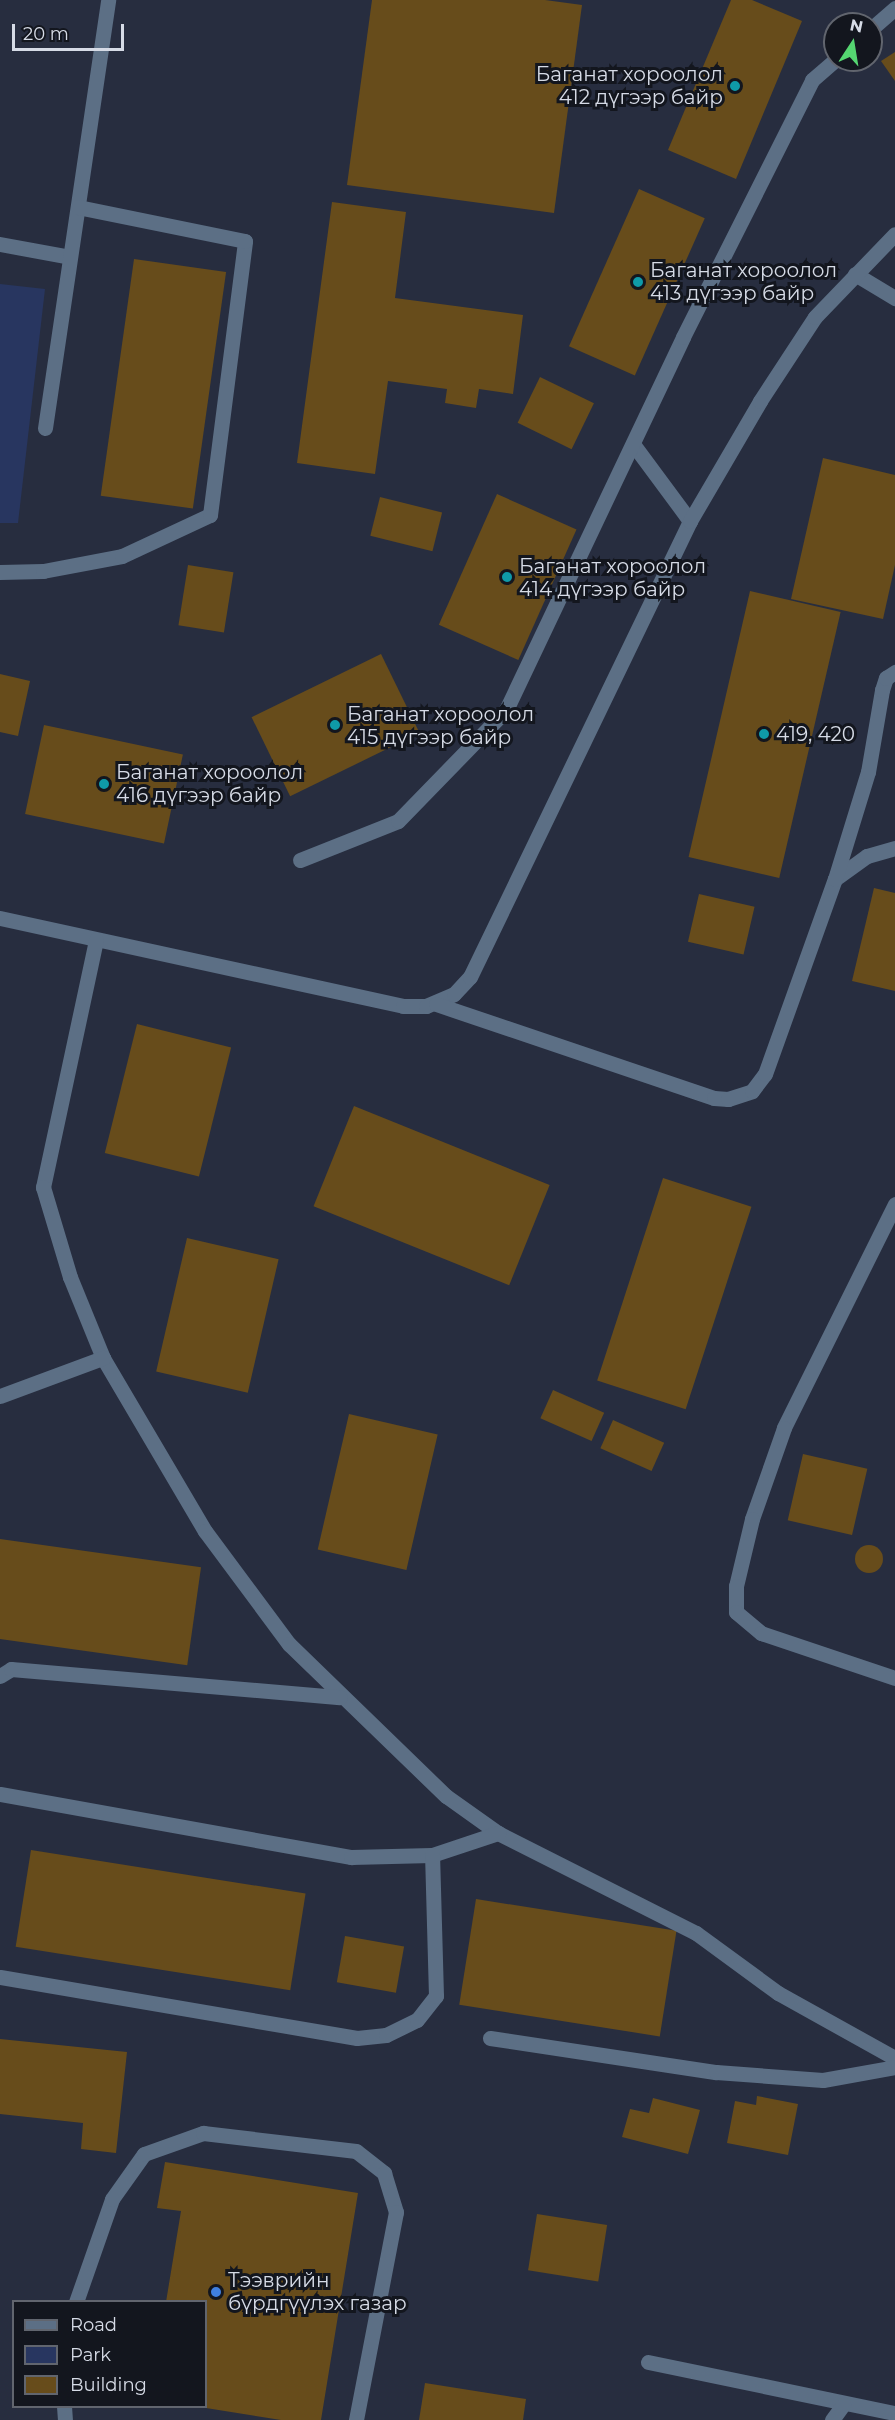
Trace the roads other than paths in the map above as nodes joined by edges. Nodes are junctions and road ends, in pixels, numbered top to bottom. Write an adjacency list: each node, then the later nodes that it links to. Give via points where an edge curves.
1 (108, 0): 5 (street)
2 (895, 8): 3 (street)
3 (883, 18)
4 (823, 70): 12 (street, via 812,80)
5 (78, 207): 8 (street); 14 (street, via 245,241 210,515 122,556 43,571)
6 (895, 234): 9 (street)
7 (0, 244): 8 (street)
8 (70, 257): 11 (street)
9 (855, 274): 10 (street); 13 (street, via 799,338)
10 (895, 298)
11 (45, 428)
12 (633, 444): 13 (street); 17 (street, via 506,710 398,821)
13 (690, 521): 21 (street, via 470,977 454,994)
14 (0, 572)
15 (895, 672): 18 (street, via 886,678 882,690 868,772)
16 (895, 848): 18 (street, via 867,856)
17 (300, 860)
18 (835, 879): 21 (street, via 765,1074 752,1091 741,1097 714,1098 696,1093)
19 (0, 918): 20 (street)
20 (96, 940): 21 (street, via 404,1006); 23 (street, via 42,1187 70,1277)
21 (436, 1004)
22 (895, 1204): 26 (street, via 784,1428 752,1519 736,1586 736,1612 761,1634)
23 (103, 1358): 24 (street); 27 (street, via 205,1531 289,1644)
24 (0, 1396)
25 (0, 1676): 27 (street, via 11,1669)
26 (895, 1678)
27 (340, 1697): 29 (street, via 446,1796)
28 (0, 1794): 30 (street, via 351,1857)
29 (498, 1833): 30 (street); 33 (street, via 696,1933 778,1993)
30 (432, 1856): 31 (street, via 436,1996 417,2020 386,2035 357,2038)
31 (0, 1977)
32 (490, 2038): 34 (street, via 728,2073 823,2080)
33 (895, 2058)
34 (895, 2067)
35 (76, 2300): 39 (street, via 112,2199 144,2154 203,2133 356,2151 384,2173 396,2212)
36 (648, 2362): 37 (street)
37 (843, 2405): 38 (street); 40 (street)
38 (895, 2413)
39 (356, 2420)
40 (832, 2420)

